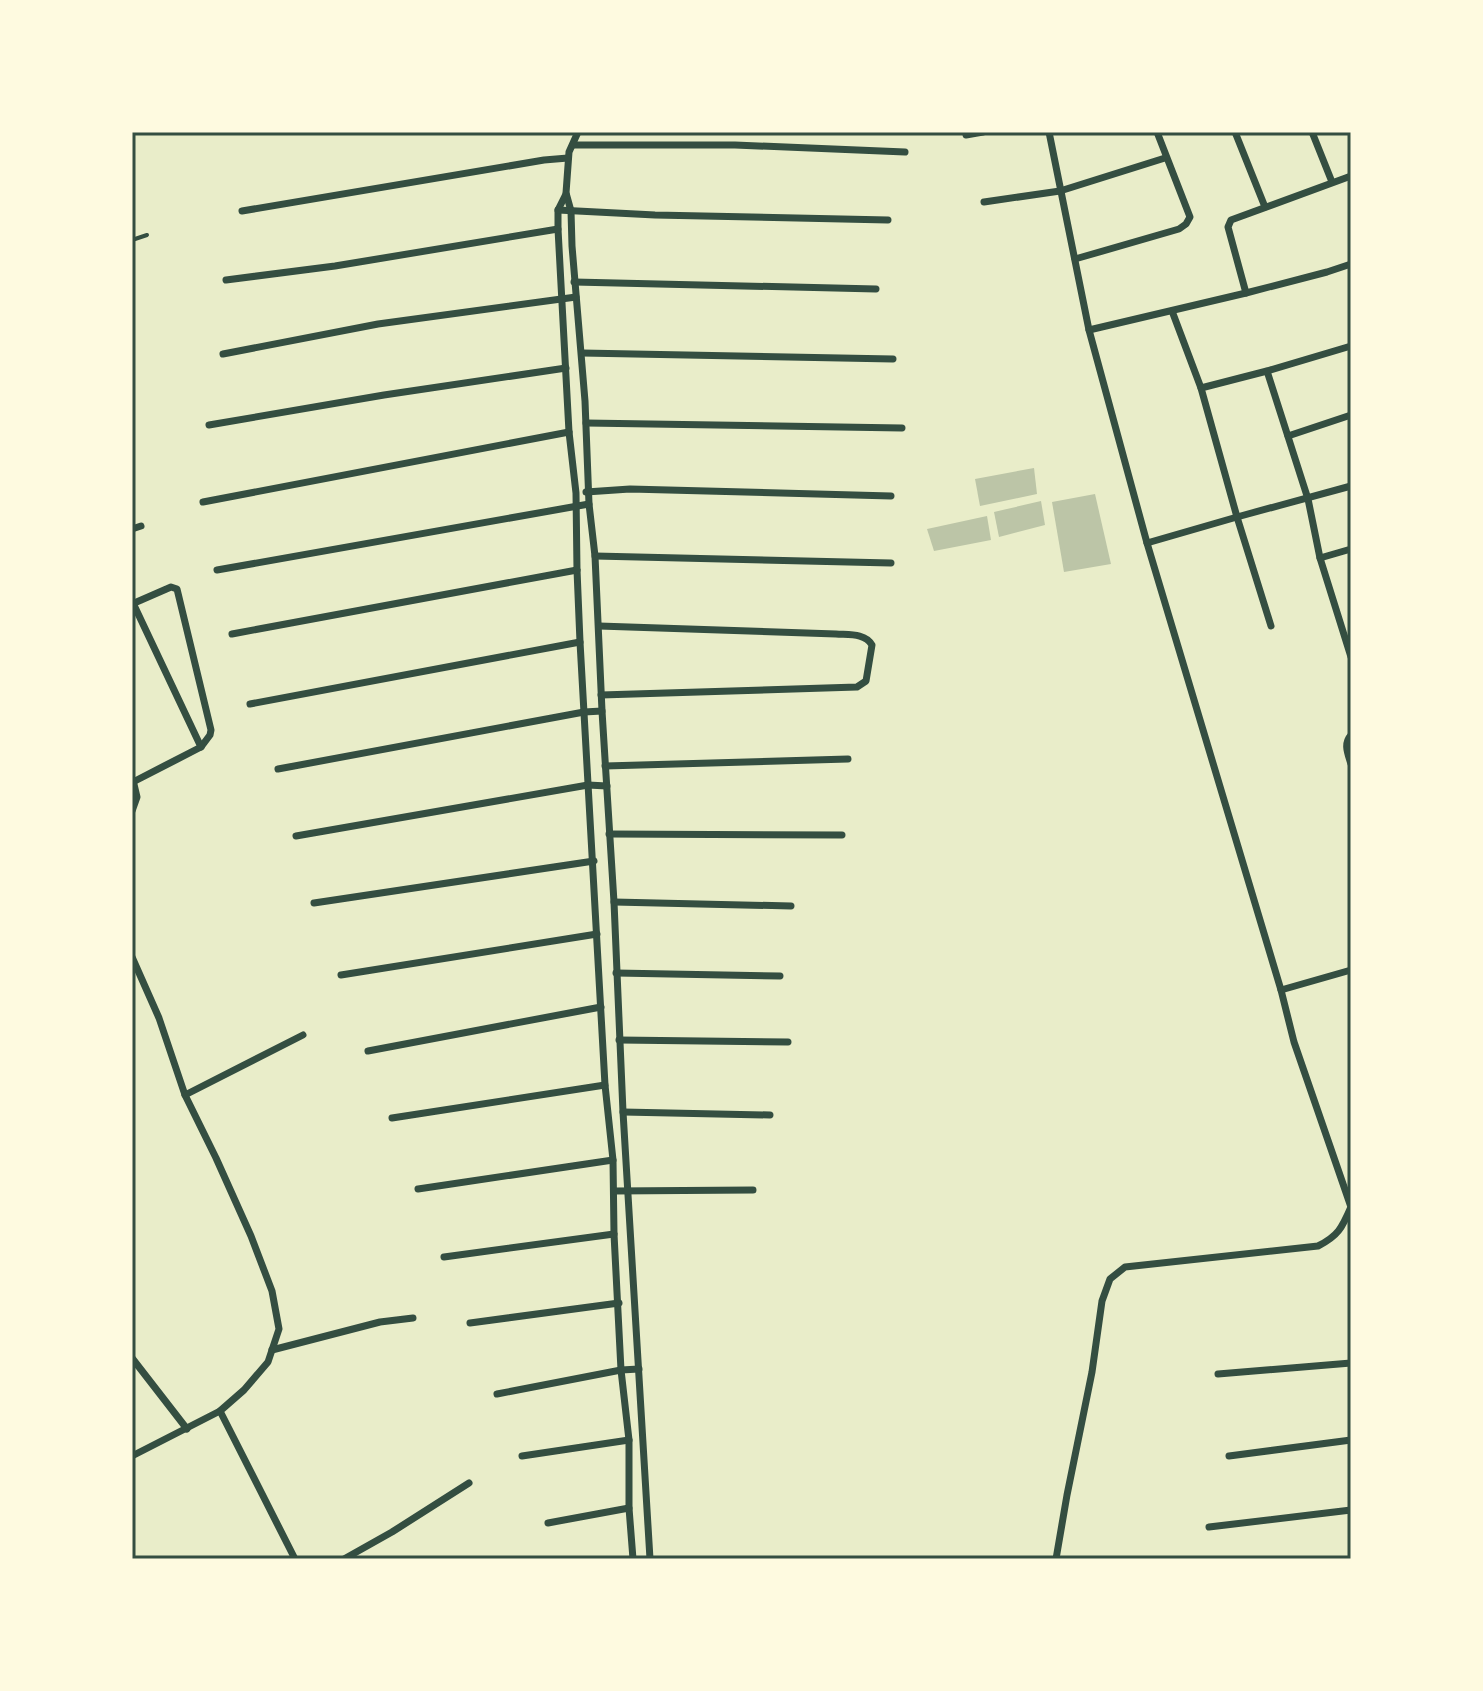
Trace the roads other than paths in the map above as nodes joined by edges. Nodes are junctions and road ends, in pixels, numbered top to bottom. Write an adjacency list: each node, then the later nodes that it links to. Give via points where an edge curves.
1 (578, 132): 8 (street)
2 (983, 132): 7 (street)
3 (1049, 132): 14 (street)
4 (1157, 132): 11 (street)
5 (1235, 132): 17 (street)
6 (1312, 132): 13 (street)
7 (966, 135)
8 (573, 145): 9 (street); 10 (street)
9 (905, 152)
10 (568, 158): 15 (street); 19 (street)
11 (1165, 158): 14 (street); 25 (street, via 1190,217 1186,224)
12 (1351, 176): 13 (street)
13 (1332, 182): 17 (street)
14 (1060, 191): 16 (street); 25 (street)
15 (566, 193): 18 (street); 20 (street)
16 (984, 202)
17 (1265, 207): 30 (street, via 1231,220 1228,227)
18 (558, 210): 20 (street); 22 (street)
19 (242, 211)
20 (571, 211): 21 (street); 28 (street)
21 (888, 220)
22 (558, 229): 27 (street); 32 (street)
23 (147, 235): 24 (lane)
24 (132, 240)
25 (1075, 259): 34 (street)
26 (1351, 264): 30 (street)
27 (226, 280)
28 (574, 282): 29 (street); 31 (street)
29 (876, 289)
30 (1246, 293): 33 (street)
31 (576, 297): 32 (street); 36 (street)
32 (562, 299): 37 (street, via 378,324); 39 (street)
33 (1172, 311): 34 (street); 41 (street)
34 (1089, 330): 59 (street)
35 (1351, 346): 40 (street)
36 (582, 353): 38 (street); 43 (street)
37 (223, 354)
38 (893, 359)
39 (566, 368): 44 (street); 46 (street)
40 (1267, 371): 41 (street); 47 (street)
41 (1201, 388): 56 (street)
42 (1351, 415): 47 (street)
43 (586, 423): 45 (street); 49 (street)
44 (209, 425)
45 (902, 428)
46 (569, 432): 50 (street); 53 (street)
47 (1288, 436): 52 (street)
48 (1351, 486): 52 (street)
49 (589, 492): 50 (street); 51 (street); 54 (street)
50 (576, 493): 55 (street)
51 (891, 496)
52 (1308, 499): 56 (street); 62 (street)
53 (203, 502)
54 (589, 504): 55 (street); 61 (street)
55 (576, 507): 64 (street); 65 (street)
56 (1237, 517): 59 (street); 68 (street)
57 (141, 526): 58 (street)
58 (132, 529)
59 (1147, 543): 99 (street)
60 (1351, 549): 62 (street)
61 (595, 556): 63 (street); 67 (street)
62 (1320, 558): 71 (street)
63 (891, 563)
64 (217, 570)
65 (577, 570): 69 (street); 70 (street)
66 (132, 604): 77 (street); 77 (street, via 171,587 179,593 211,730)
67 (599, 626): 72 (street); 72 (street, via 836,634 860,636 872,645 866,681 857,687)
68 (1271, 626)
69 (232, 634)
70 (580, 642): 73 (street); 75 (street)
71 (1351, 657)
72 (601, 695): 74 (street)
73 (250, 704)
74 (602, 711): 75 (street); 80 (street)
75 (584, 712): 81 (street); 83 (street)
76 (1351, 735): 79 (street, via 1346,747)
77 (201, 747): 82 (street)
78 (848, 759): 80 (street)
79 (1351, 764)
80 (605, 766): 84 (street)
81 (278, 769)
82 (133, 780): 85 (street, via 137,797)
83 (588, 785): 84 (street); 88 (street); 89 (street)
84 (607, 786): 86 (street)
85 (132, 811)
86 (609, 834): 87 (street); 90 (street)
87 (842, 835)
88 (296, 836)
89 (594, 861): 91 (street); 93 (street)
90 (614, 902): 92 (street); 96 (street)
91 (314, 903)
92 (791, 906)
93 (597, 934): 97 (street); 100 (street)
94 (132, 957): 106 (street)
95 (1351, 970): 99 (street)
96 (616, 973): 98 (street); 102 (street)
97 (341, 975)
98 (780, 976)
99 (1281, 990): 117 (street)
100 (601, 1007): 104 (street); 105 (street)
101 (303, 1035): 106 (street)
102 (619, 1040): 103 (street); 107 (street)
103 (788, 1042)
104 (368, 1051)
105 (605, 1085): 109 (street); 111 (street)
106 (185, 1095): 123 (street, via 272,1291 279,1329)
107 (623, 1112): 108 (street); 110 (street)
108 (770, 1115)
109 (392, 1118)
110 (624, 1123): 111 (street); 114 (street)
111 (610, 1125): 112 (street)
112 (613, 1160): 113 (street); 116 (street)
113 (418, 1189)
114 (629, 1190): 115 (street); 116 (street); 126 (street)
115 (753, 1190)
116 (614, 1191): 118 (street)
117 (1351, 1207): 146 (street, via 1335,1238 1318,1246 1125,1267 1110,1279)
118 (614, 1234): 119 (street); 120 (street)
119 (444, 1257)
120 (619, 1303): 122 (street); 127 (street)
121 (413, 1318): 123 (street)
122 (470, 1323)
123 (272, 1350): 130 (street, via 268,1362)
124 (132, 1358): 131 (street)
125 (1351, 1363): 128 (street)
126 (639, 1369): 127 (street); 145 (street)
127 (621, 1370): 129 (street); 132 (street)
128 (1218, 1374)
129 (497, 1394)
130 (220, 1411): 131 (street); 142 (street)
131 (187, 1429): 134 (street)
132 (629, 1440): 135 (street); 138 (street)
133 (1351, 1440): 136 (street)
134 (132, 1456)
135 (522, 1456)
136 (1229, 1456)
137 (469, 1483): 143 (street)
138 (629, 1508): 140 (street); 144 (street)
139 (1351, 1510): 141 (street)
140 (548, 1523)
141 (1209, 1527)
142 (295, 1559)
143 (344, 1559)
144 (633, 1559)
145 (650, 1559)
146 (1056, 1559)

